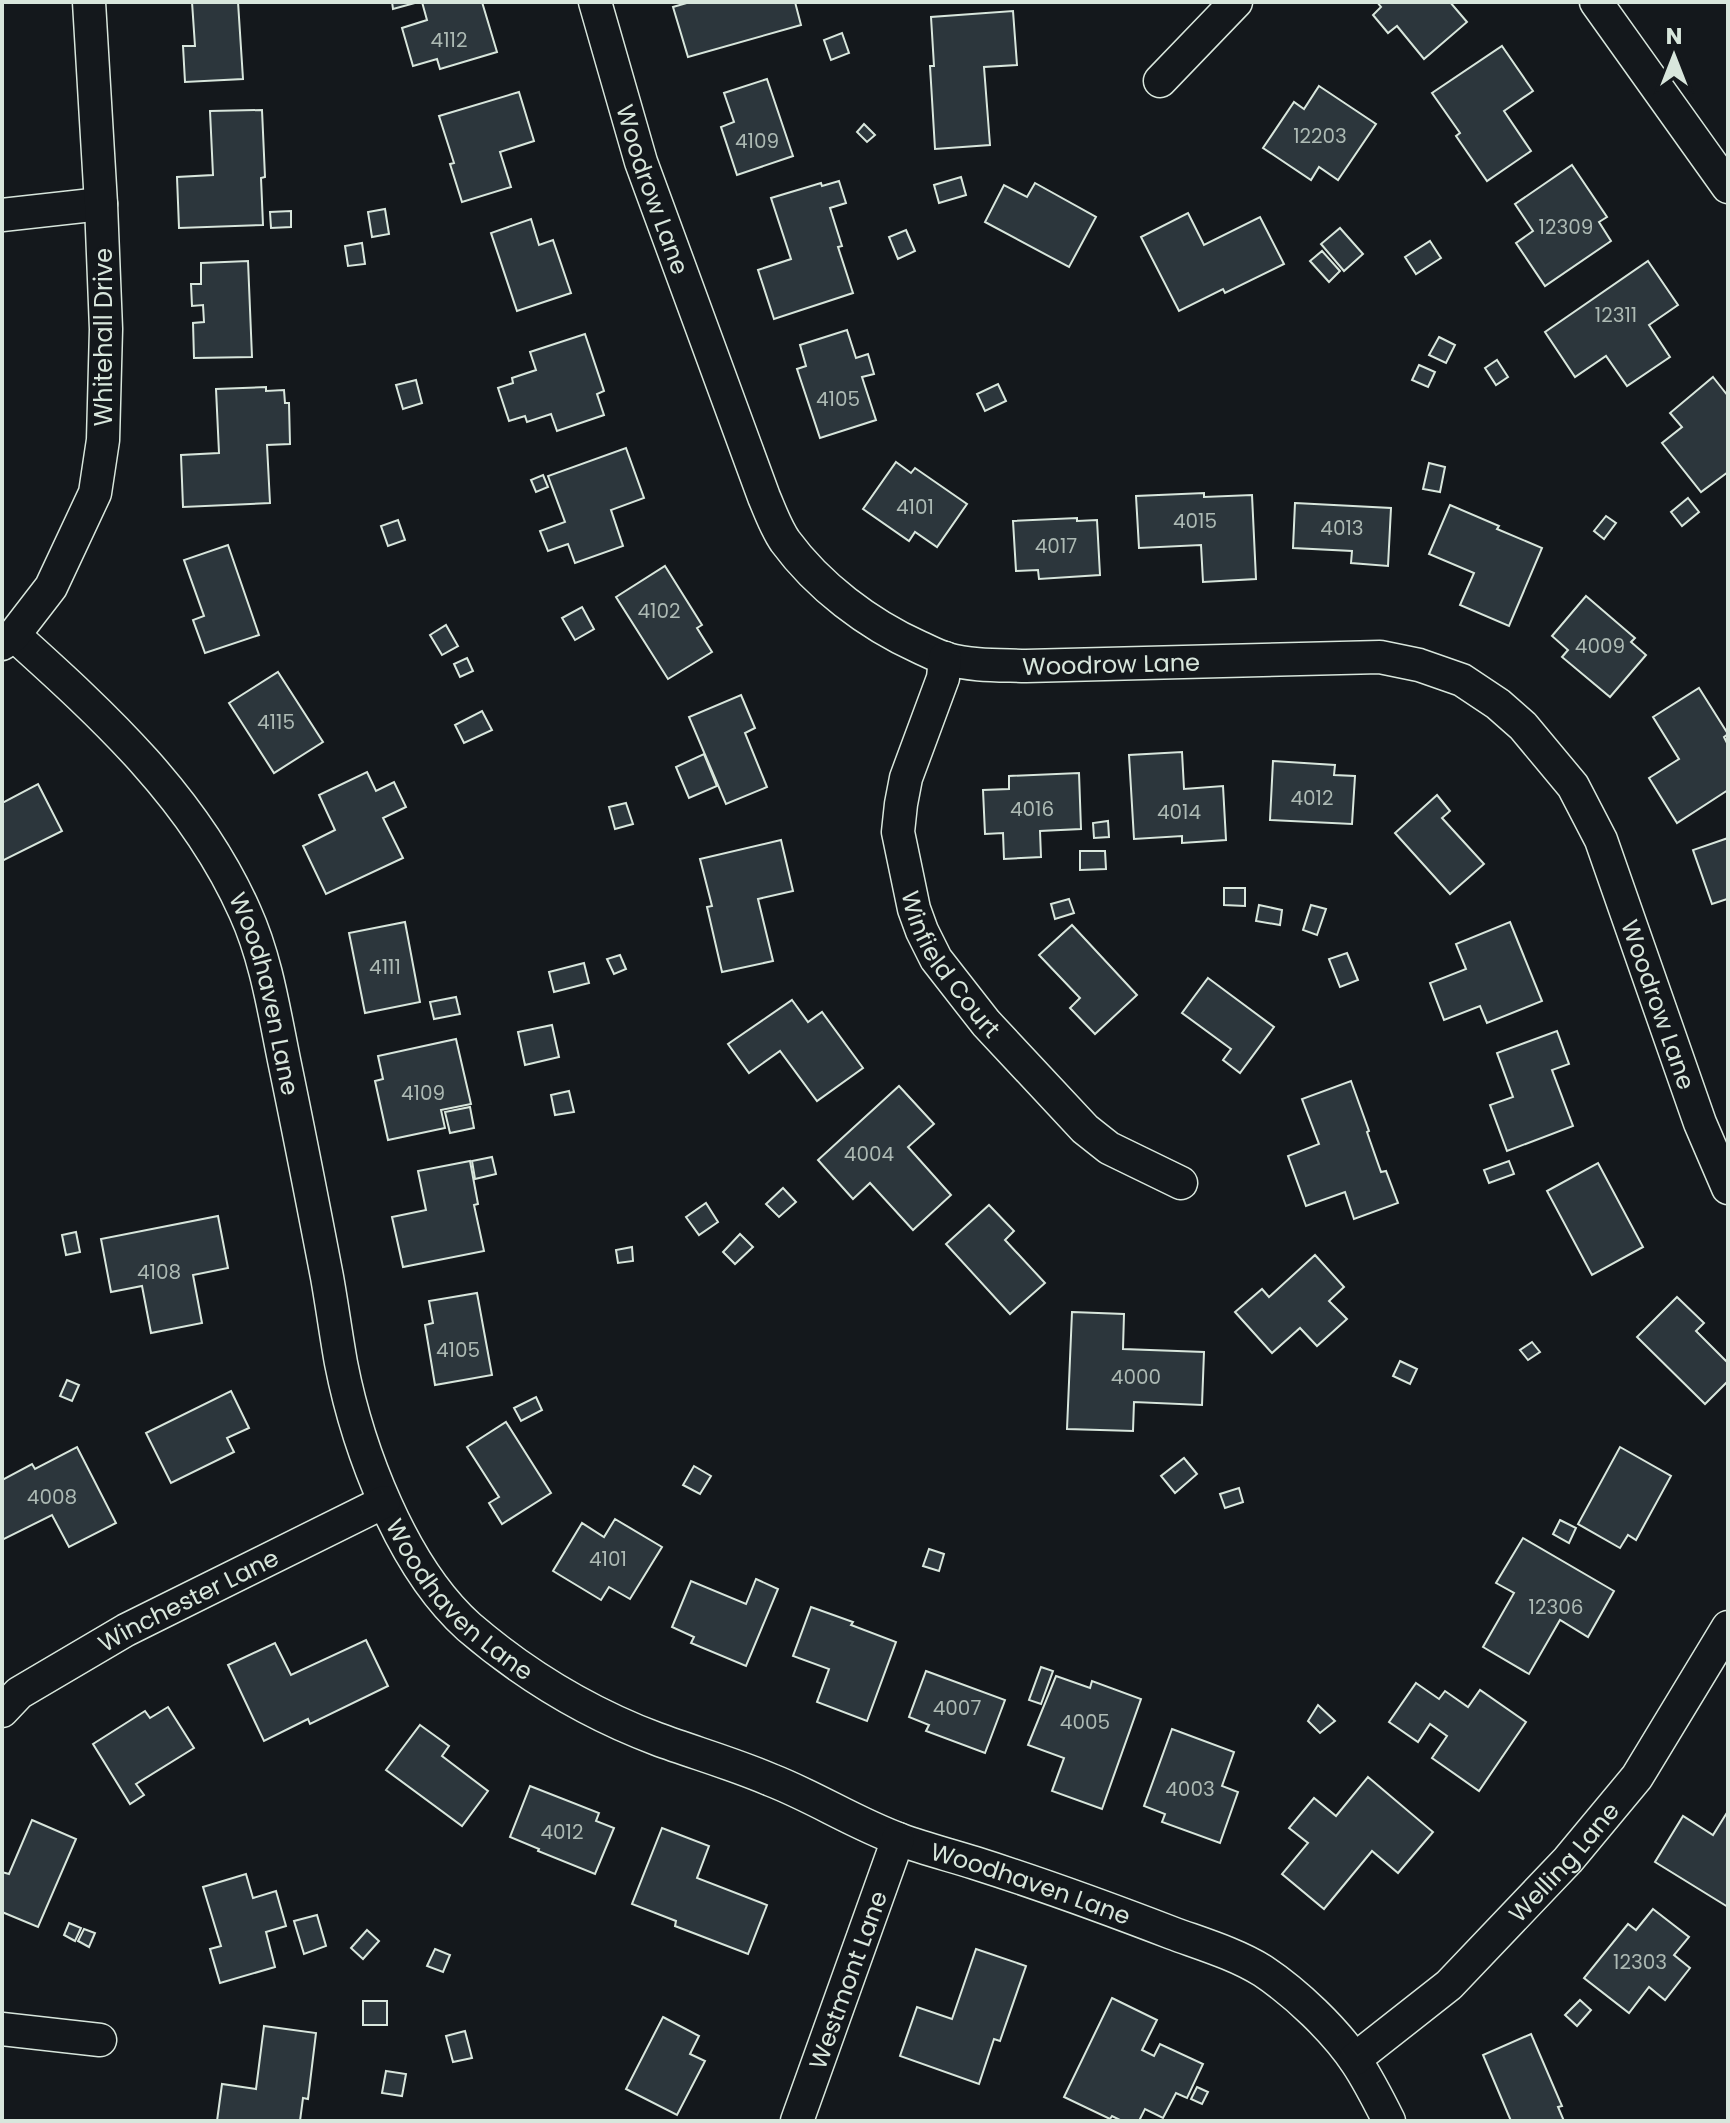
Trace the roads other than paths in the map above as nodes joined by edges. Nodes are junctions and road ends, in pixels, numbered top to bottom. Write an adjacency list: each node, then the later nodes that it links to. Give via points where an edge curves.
1 (89, 2): 7 (street, Whitehall Drive)
2 (595, 2): 10 (street, Woodrow Lane, via 641,162 783,539 834,593 872,621)
3 (1236, 2): 5 (street)
4 (1597, 2): 6 (street)
5 (1160, 81)
6 (1728, 187)
7 (101, 204): 8 (street); 9 (street, Whitehall Drive, via 106,329 103,440 95,493 51,587)
8 (2, 215)
9 (8, 639): 13 (street, Woodhaven Lane, via 102,717 159,776 203,836 245,911 279,1032 342,1369)
10 (945, 658): 11 (street, Winfield Court, via 943,678 906,778 898,832 922,931 936,959 986,1023 1085,1129 1109,1148); 12 (street, Woodrow Lane, via 1026,666 1380,657 1462,680 1498,704 1573,786 1601,840 1700,1123)
11 (1181, 1183)
12 (1728, 1188)
13 (384, 1502): 15 (street, Winchester Lane); 16 (street, Woodhaven Lane, via 445,1603 530,1676 652,1737 773,1780)
14 (1728, 1627): 19 (street, Welling Lane, via 1637,1777 1568,1860 1449,1985)
15 (8, 1691)
16 (898, 1839): 19 (street, Woodhaven Lane, via 1081,1898 1260,1969 1291,1992); 20 (street, Westmont Lane)
17 (2, 2029): 18 (street)
18 (100, 2040)
19 (1355, 2059): 21 (street, Woodhaven Lane)
20 (797, 2121)
21 (1389, 2121)

